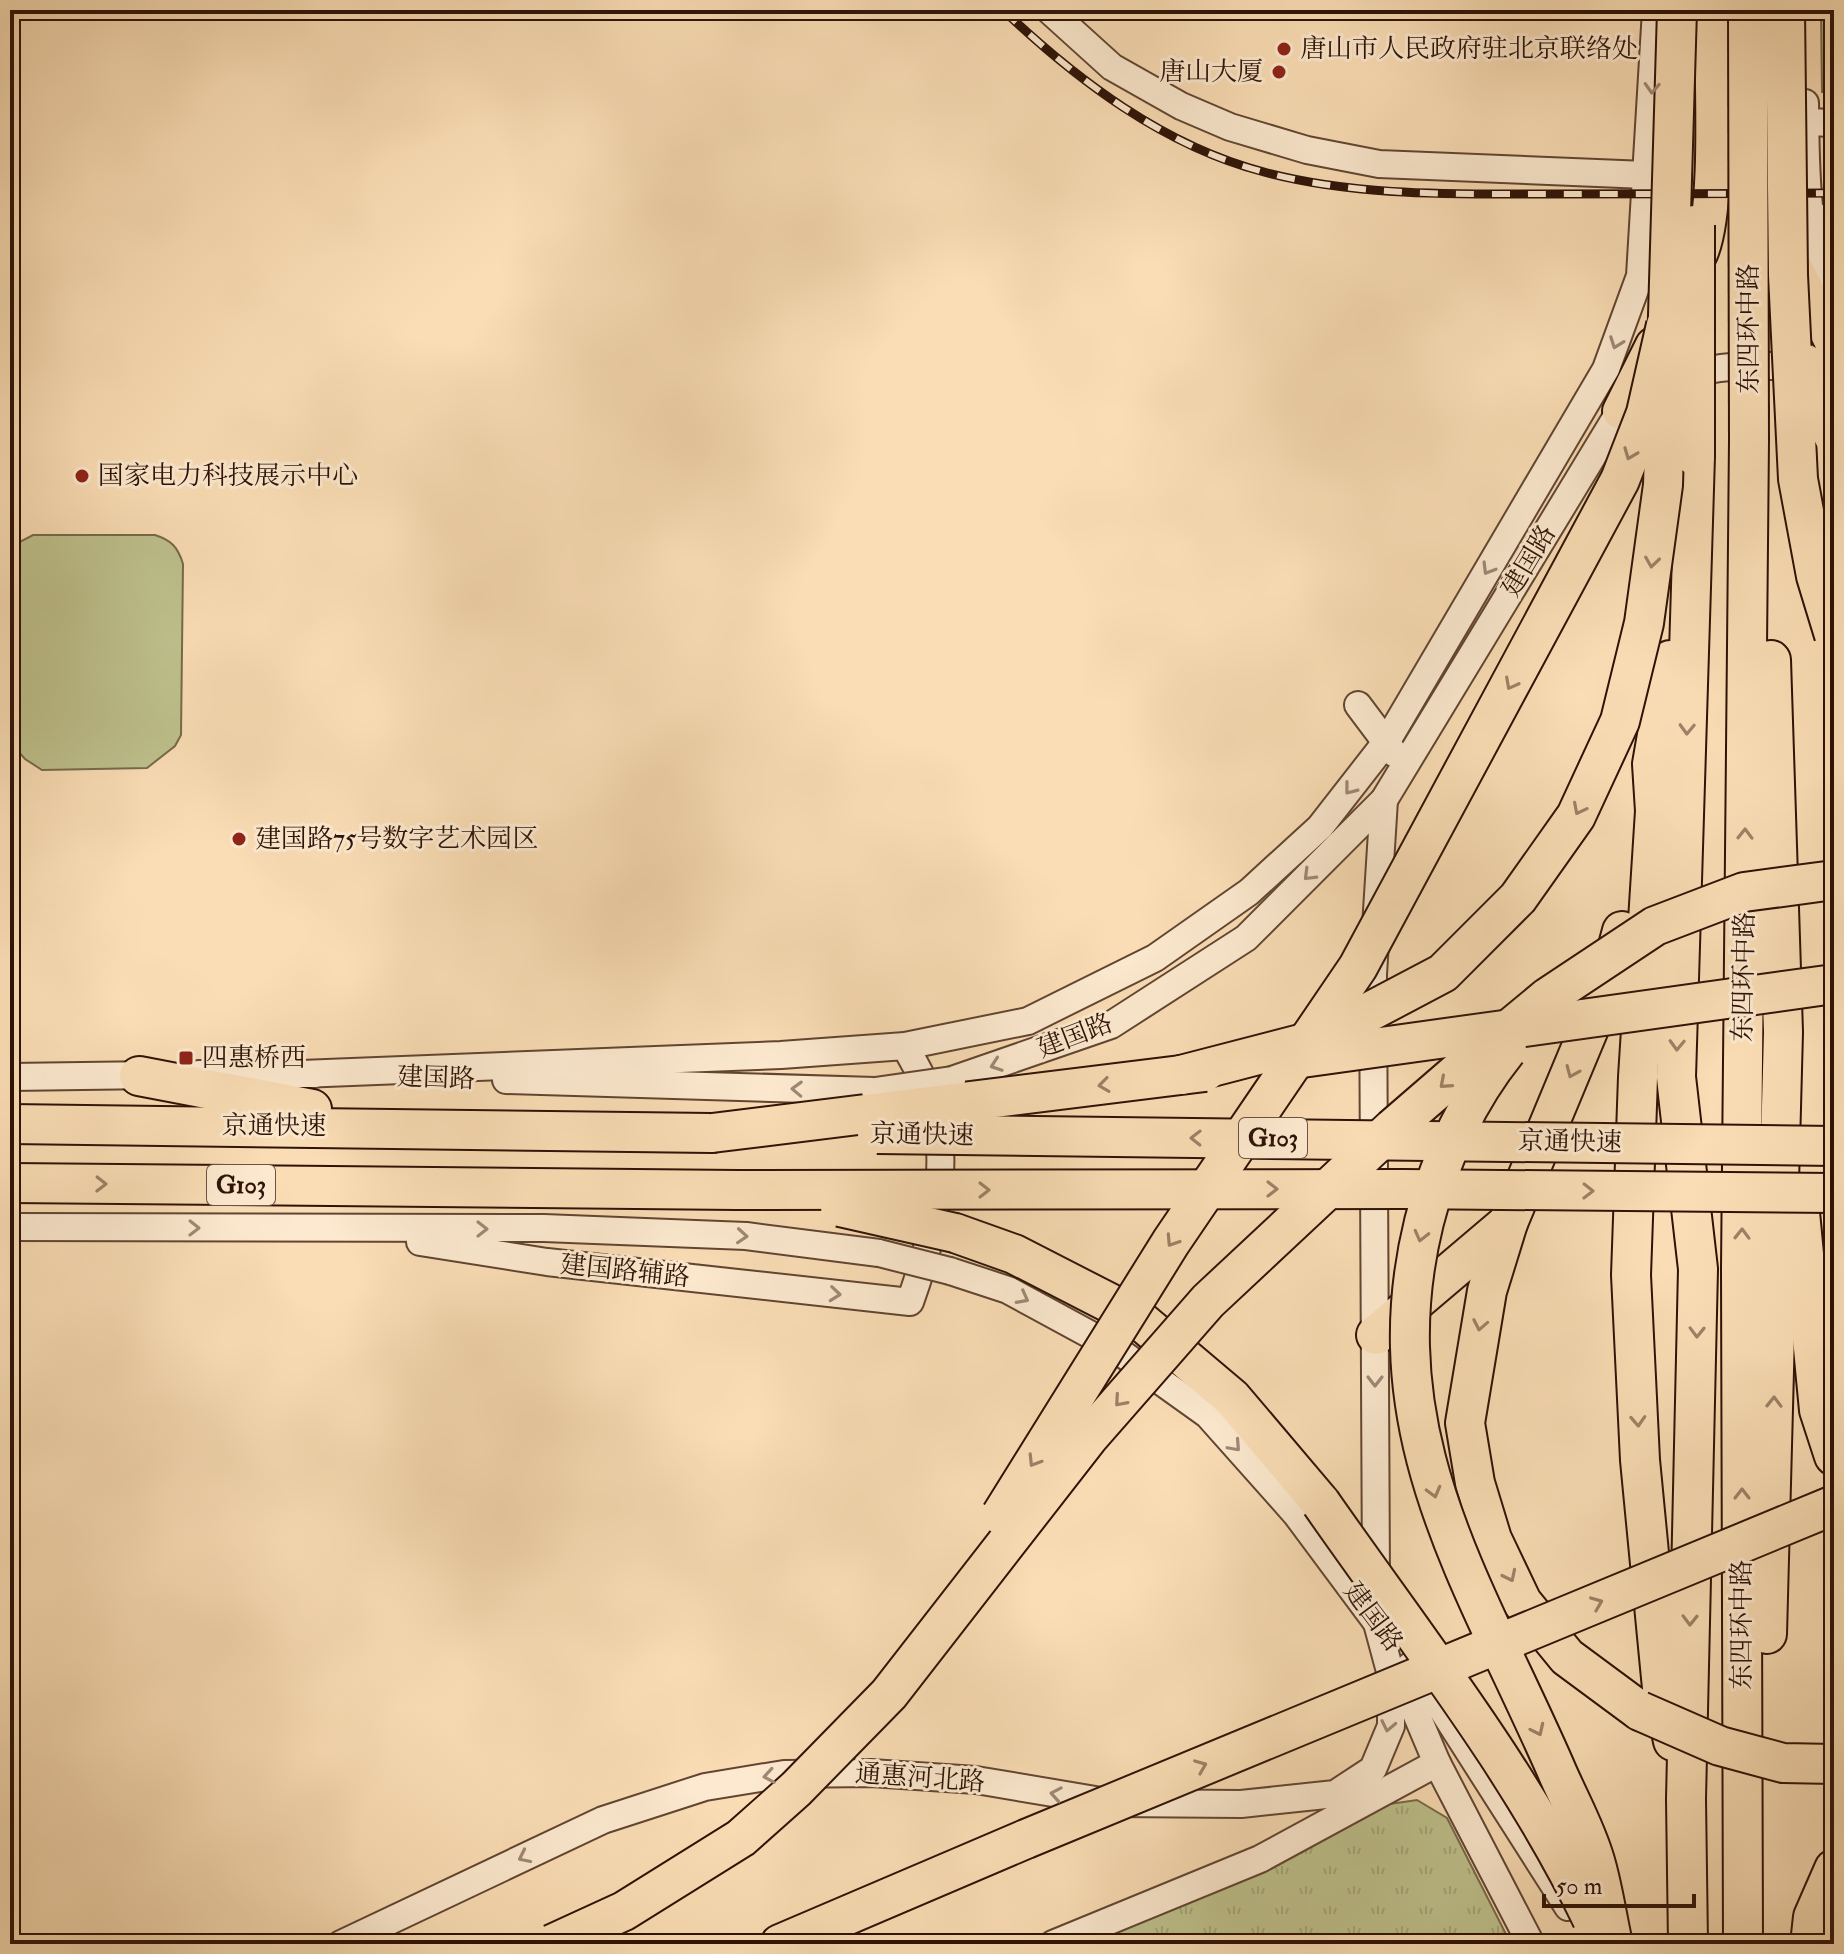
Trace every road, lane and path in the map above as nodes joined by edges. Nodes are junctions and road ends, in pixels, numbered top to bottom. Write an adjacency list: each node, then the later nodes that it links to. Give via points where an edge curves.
1 (1049, 10): 7 (street, via 1112,67 1181,106 1307,150 1379,164)
2 (1656, 10): 7 (street, one-way to 7)
3 (1699, 12): 4 (main road); 9 (main road, 东四环中路); 12 (highway, bridge); 18 (highway, 东四环中路, bridge)
4 (1774, 12): 5 (street, via 1804,60); 10 (highway, bridge); 17 (highway, 东四环中路, bridge)
5 (1805, 122): 6 (street); 8 (street)
6 (1834, 123)
7 (1646, 175): 22 (street, one-way to 22, via 1640,276 1606,369)
8 (1821, 218): 10 (main road); 11 (street, via 1817,261)
9 (1706, 243): 10 (main road, via 1728,256); 15 (main road, 东四环中路)
10 (1785, 259): 13 (main road, 东四环中路); 14 (highway, bridge); 20 (highway, bridge, via 1798,479 1816,576)
11 (1834, 299)
12 (1666, 325): 32 (highway, one-way to 32, bridge, via 1663,485 1644,623 1620,721 1576,816 1518,898 1443,973 1316,1040); 49 (highway, one-way to 49, bridge, via 1646,413 1620,480 1358,967 1171,1242)
13 (1834, 346)
14 (1824, 386): 15 (street, 建国路, via 1794,366 1725,364 1678,376); 16 (highway, bridge); 19 (highway, via 1819,459)
15 (1620, 411): 23 (street, 建国路)
16 (1834, 437)
17 (1749, 440): 29 (highway, via 1765,494); 53 (highway, 东四环中路, one-way to 17, via 1741,1268)
18 (1694, 526): 25 (highway, via 1652,764); 52 (highway, 东四环中路, one-way to 52, via 1676,1077 1698,1269)
19 (1834, 532)
20 (1834, 635)
21 (1358, 705): 22 (street)
22 (1387, 741): 23 (street); 30 (street, one-way to 30, via 1320,827 1249,892 1155,958 1028,1021)
23 (1404, 767): 24 (street, 建国路)
24 (1384, 800): 31 (street, 建国路, one-way to 31, bridge, via 1246,938 1111,1025 952,1080 875,1091); 45 (street, via 1373,974)
25 (1655, 811): 42 (highway, one-way to 42, via 1608,983); 52 (highway, one-way to 52, via 1631,1275 1640,1460 1662,1688)
26 (1834, 880): 28 (highway, bridge, via 1744,892 1655,926)
27 (1834, 984): 32 (highway, bridge)
28 (1548, 997): 49 (highway, one-way to 49, bridge, via 1393,1128 1208,1301 1088,1438); 62 (highway, one-way to 62, bridge, via 1479,1084 1436,1175 1412,1269 1408,1365 1438,1507 1595,1860)
29 (1783, 1032): 46 (highway, via 1819,1410); 53 (highway, one-way to 29, via 1764,1705)
30 (905, 1046): 31 (street); 44 (street, 建国路辅路, one-way to 30, via 547,1262 910,1302 932,1240 941,1165 931,1098)
31 (301, 1074): 33 (street, 建国路)
32 (1181, 1075): 37 (highway, one-way to 37, bridge)
33 (139, 1076): 34 (street, 建国路); 36 (highway)
34 (10, 1077)
35 (22, 1123): 36 (highway, 京通快速 / G103)
36 (405, 1127): 37 (highway, 京通快速 / G103)
37 (712, 1133): 38 (highway, 京通快速 / G103, one-way to 37, bridge)
38 (1834, 1146)
39 (14, 1183): 40 (highway, 京通快速 / G103, one-way to 40)
40 (738, 1190): 41 (highway, 京通快速 / G103, one-way to 41, bridge); 61 (highway, bridge, via 883,1214 1014,1254 1135,1316 1232,1398 1321,1503 1507,1771 1565,1862)
41 (1834, 1193)
42 (1508, 1223): 45 (highway); 51 (highway, one-way to 51, bridge, via 1487,1291 1465,1423 1492,1539 1522,1602 1567,1657 1640,1711 1720,1746 1783,1763)
43 (10, 1227): 44 (street, 建国路, one-way to 44)
44 (341, 1230): 48 (street, 建国路, one-way to 48, bridge, via 544,1228 746,1236 879,1253 1008,1290 1113,1347 1208,1415 1296,1514)
45 (1376, 1335): 48 (street, one-way to 48)
46 (1834, 1456)
47 (1834, 1505): 58 (highway, one-way to 47, bridge)
48 (1377, 1623): 50 (street); 56 (street, 通惠河北路, one-way to 56, via 1391,1675 1391,1726 1373,1769 1335,1794 1241,1804 1113,1803 976,1780 784,1774 705,1787 603,1820); 61 (street, 建国路, via 1443,1711 1578,1922)
49 (889, 1694): 57 (highway, bridge, via 741,1838 624,1911)
50 (1437, 1763): 59 (street, via 1260,1859); 60 (street)
51 (1834, 1764)
52 (1686, 1799): 63 (highway, 东四环中路)
53 (1743, 1842): 64 (highway, 东四环中路)
54 (1834, 1869): 55 (highway)
55 (1822, 1936)
56 (341, 1944)
57 (552, 1944)
58 (780, 1944)
59 (1053, 1944)
60 (1531, 1944)
61 (1602, 1944)
62 (1613, 1944)
63 (1688, 1944)
64 (1743, 1944)

